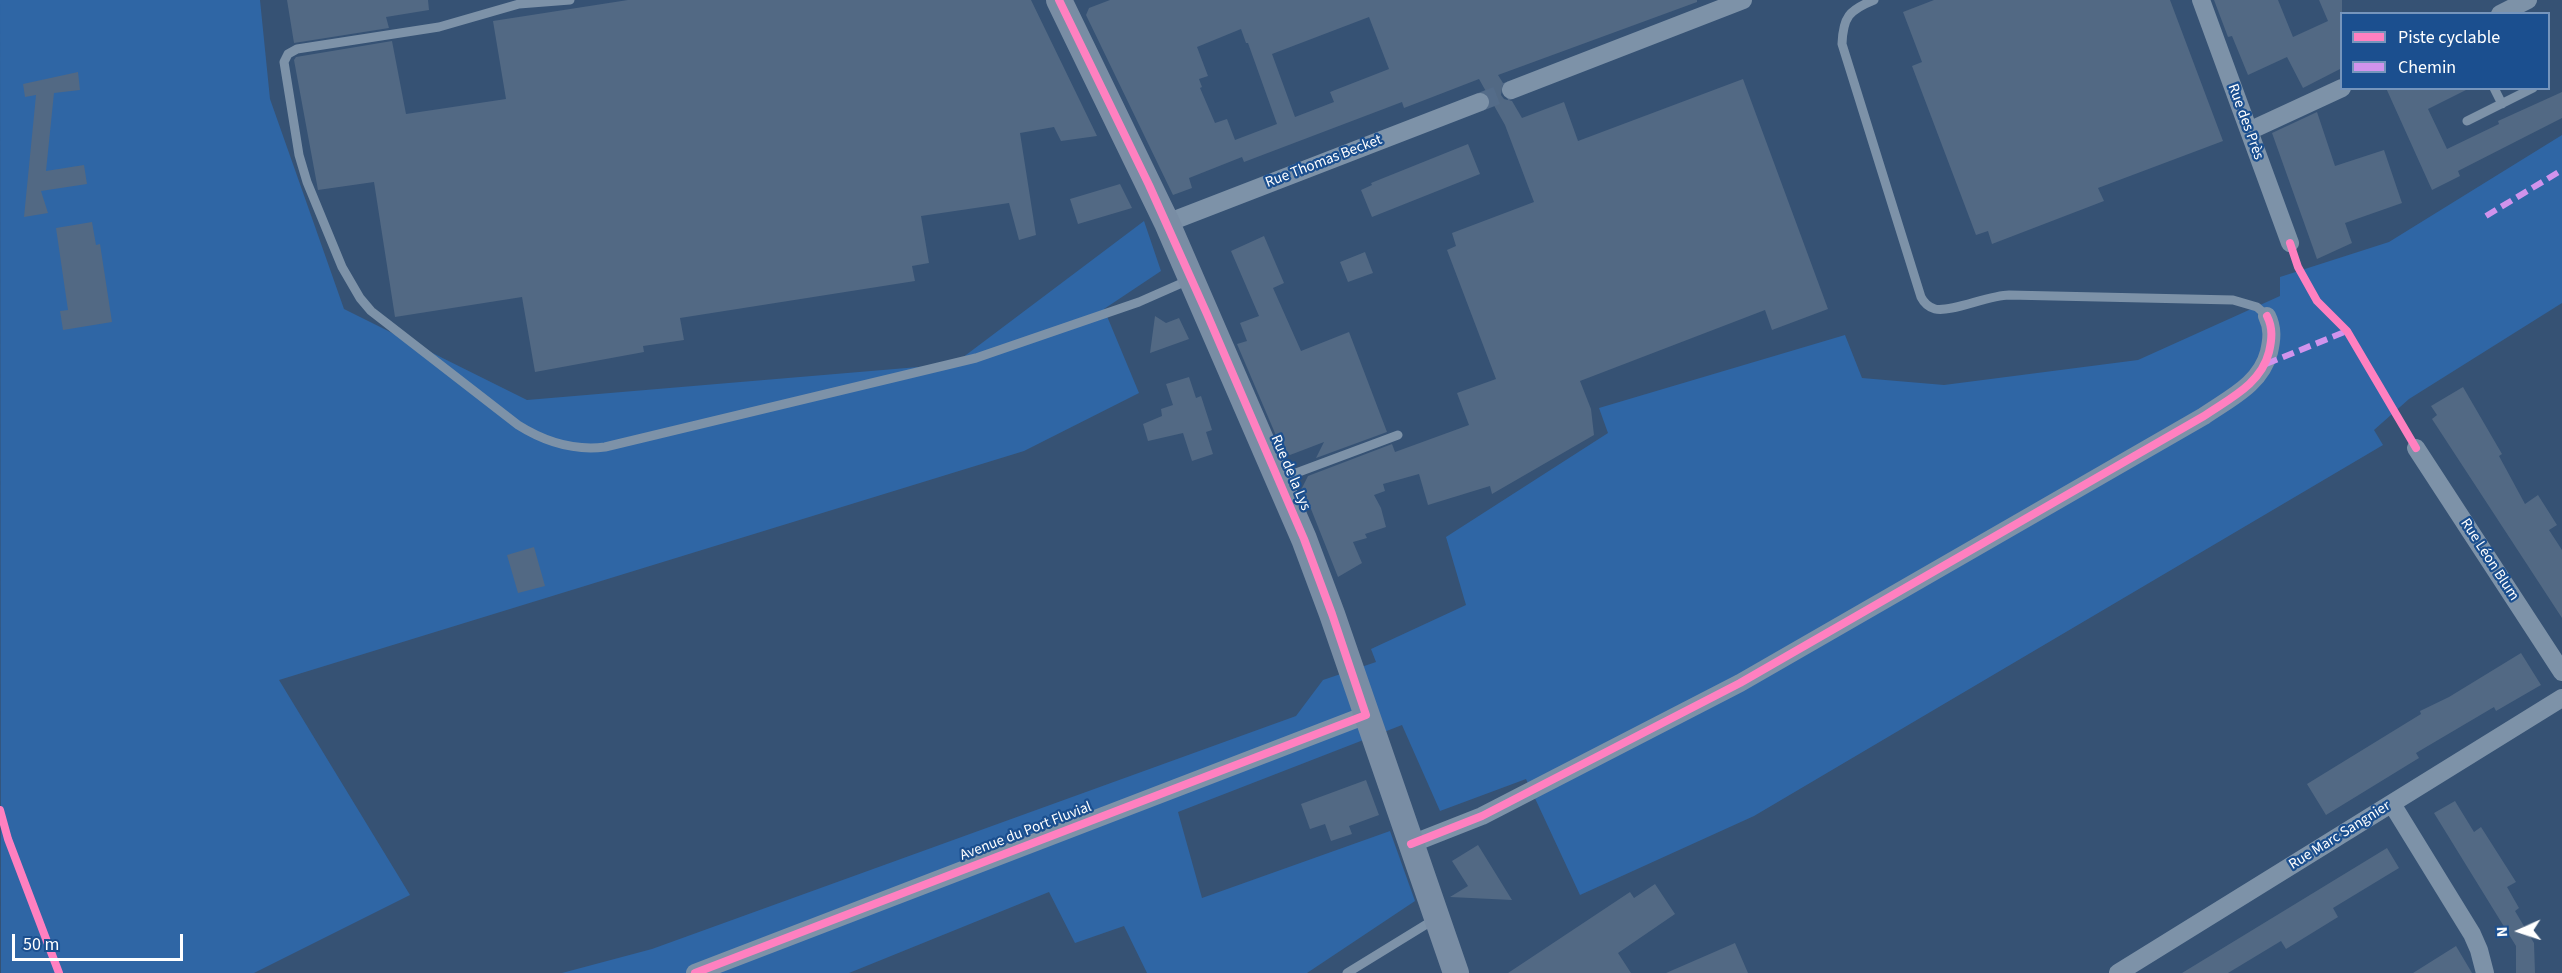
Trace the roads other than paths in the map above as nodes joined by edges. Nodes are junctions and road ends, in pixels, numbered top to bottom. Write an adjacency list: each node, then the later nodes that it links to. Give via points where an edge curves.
1 (570, 0): 18 (lane, via 519,4 439,27 297,49 284,62 304,174 342,267 360,298 371,311 536,436 578,448 605,447 950,365 1128,306)
2 (1059, 0): 16 (main road, Rue de la Lys)
3 (1743, 0): 9 (street)
4 (1874, 0): 19 (lane, via 1854,8 1843,26 1842,44 1926,305 1940,310 2009,295 2233,300 2257,307)
5 (2200, 0): 15 (street, Rue des Près)
6 (2528, 0): 7 (street)
7 (2504, 12)
8 (2340, 89): 15 (street)
9 (1510, 90)
10 (2495, 90): 13 (lane)
11 (2529, 90): 13 (lane)
12 (1480, 102): 16 (street, Rue Thomas Becket)
13 (2502, 104): 14 (lane)
14 (2467, 121)
15 (2249, 131): 17 (street, Rue des Près)
16 (1167, 223): 18 (main road, Rue de la Lys)
17 (2290, 243)
18 (1192, 279): 22 (main road, Rue de la Lys)
19 (2267, 316): 27 (street, via 2271,342 2263,370 2254,381 2204,416 1740,683 1482,816)
20 (1398, 435): 22 (lane)
21 (2416, 448): 23 (street, Rue Léon Blum)
22 (1278, 479): 25 (main road, Rue de la Lys, via 1324,590)
23 (2562, 672)
24 (2562, 698): 26 (street, Rue Marc Sangnier)
25 (1366, 715): 27 (main road, Rue de la Lys); 29 (street, Avenue du Port Fluvial)
26 (2392, 804): 32 (street, Rue Marc Sangnier); 33 (street, via 2472,934)
27 (1411, 844): 28 (main road, Rue de la Lys)
28 (1437, 917): 30 (lane); 31 (main road, Rue de la Lys)
29 (695, 973)
30 (1347, 973)
31 (1456, 973)
32 (2118, 973)
33 (2485, 973)

